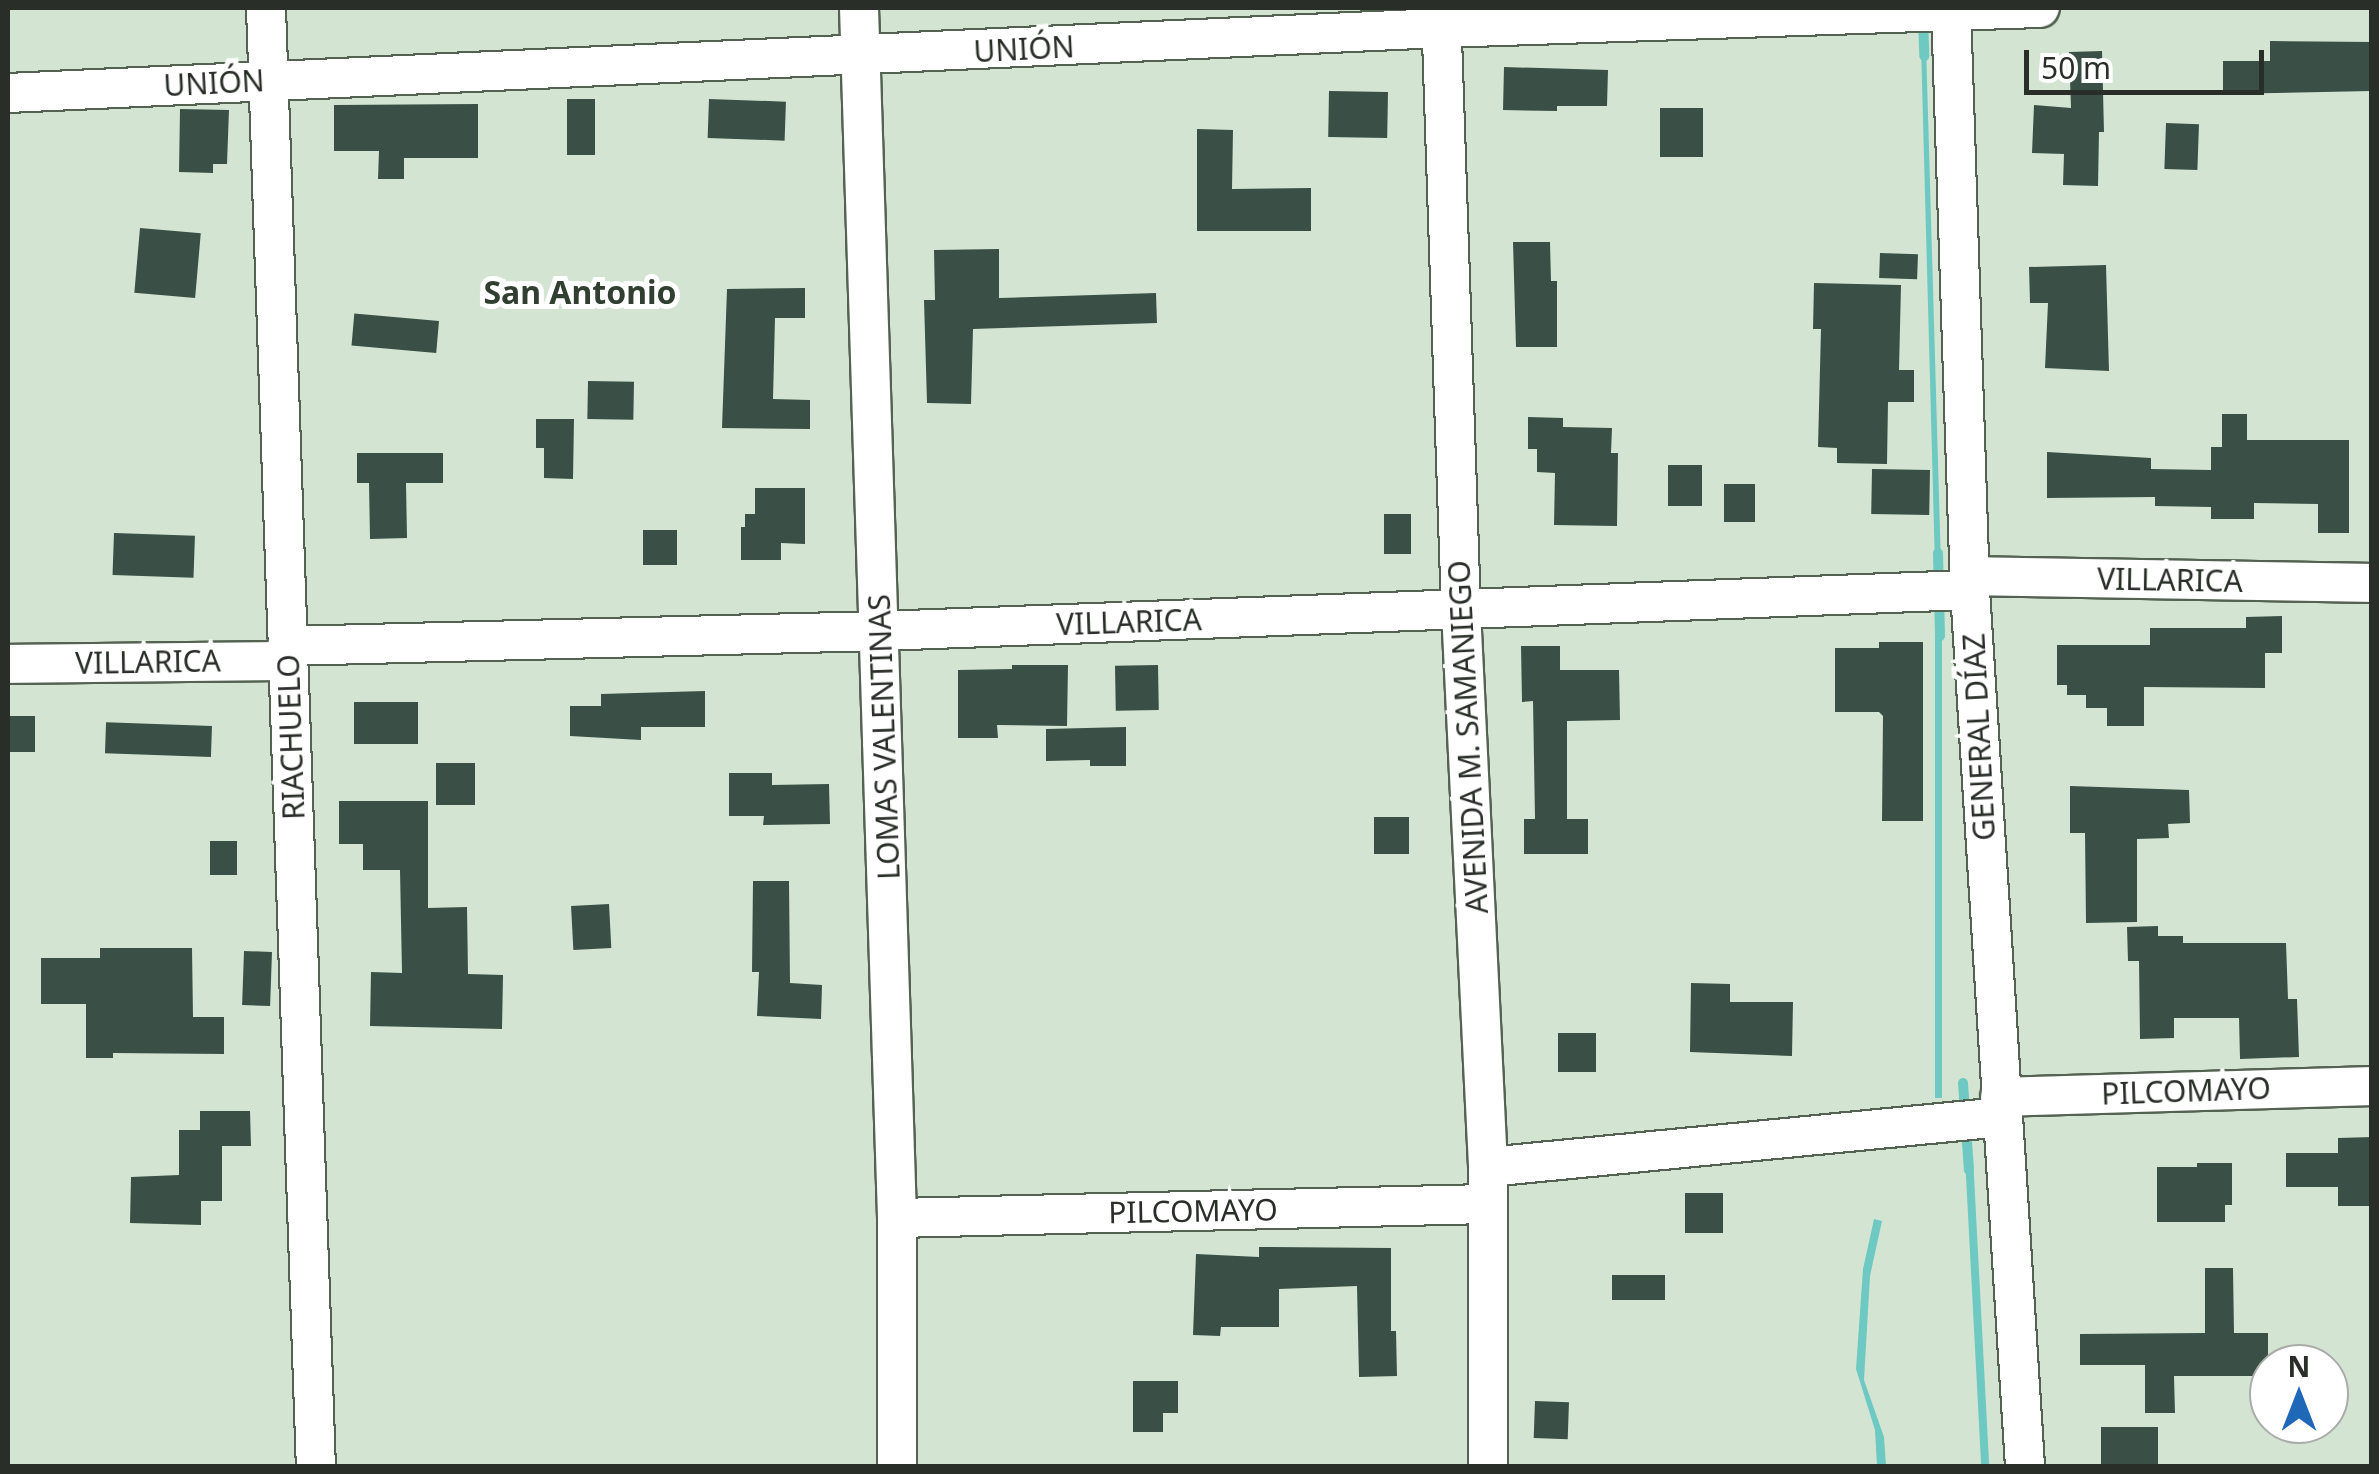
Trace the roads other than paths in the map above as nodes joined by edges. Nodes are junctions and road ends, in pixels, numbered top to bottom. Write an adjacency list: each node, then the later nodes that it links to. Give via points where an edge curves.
1 (266, 8): 7 (street, RIACHUELO)
2 (859, 8): 6 (street, LOMAS VALENTINAS)
3 (2040, 8): 4 (street, UNIÓN)
4 (1936, 11): 5 (street, UNIÓN); 10 (street, GENERAL DÍAZ)
5 (1441, 18): 6 (street, UNIÓN); 11 (street, AVENIDA M. SAMANIEGO)
6 (861, 58): 7 (street, UNIÓN); 12 (street, LOMAS VALENTINAS)
7 (266, 81): 8 (street, UNIÓN); 13 (street, RIACHUELO)
8 (8, 93)
9 (2372, 583): 10 (street, VILLARICA)
10 (1954, 587): 11 (street, VILLARICA); 16 (street, GENERAL DÍAZ)
11 (1461, 610): 12 (street, VILLARICA); 17 (street, AVENIDA M. SAMANIEGO)
12 (881, 631): 13 (street, VILLARICA); 18 (street, LOMAS VALENTINAS)
13 (288, 653): 14 (street, VILLARICA); 19 (street, RIACHUELO)
14 (8, 664)
15 (2372, 1086): 16 (street, PILCOMAYO)
16 (1983, 1114): 17 (street, PILCOMAYO); 22 (street, GENERAL DÍAZ)
17 (1488, 1186): 18 (street, PILCOMAYO); 21 (street, AVENIDA M. SAMANIEGO)
18 (897, 1218): 20 (street, LOMAS VALENTINAS)
19 (316, 1466)
20 (897, 1466)
21 (1488, 1466)
22 (2025, 1466)

